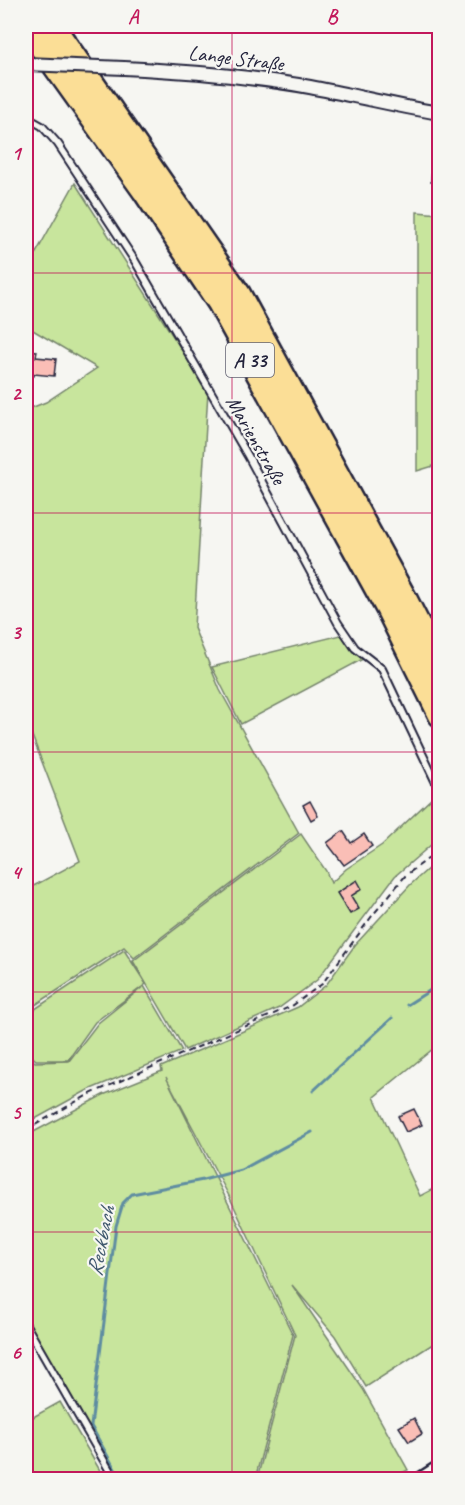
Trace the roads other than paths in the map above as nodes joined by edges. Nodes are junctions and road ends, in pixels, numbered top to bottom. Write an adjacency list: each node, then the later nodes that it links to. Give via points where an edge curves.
1 (26, 26): 7 (highway, A 33, via 219,303 388,610)
2 (53, 26): 6 (highway, A 33, via 239,294)
3 (26, 64): 4 (street, Lange Straße, bridge, via 169,70 259,79)
4 (440, 114)
5 (26, 117): 8 (lane, Marienstraße, via 42,126 57,144 135,261 339,623 355,648 382,669)
6 (440, 667)
7 (440, 715)
8 (440, 791)
9 (26, 1325): 11 (lane)
10 (440, 1469): 12 (street)
11 (115, 1479)
12 (424, 1479)

